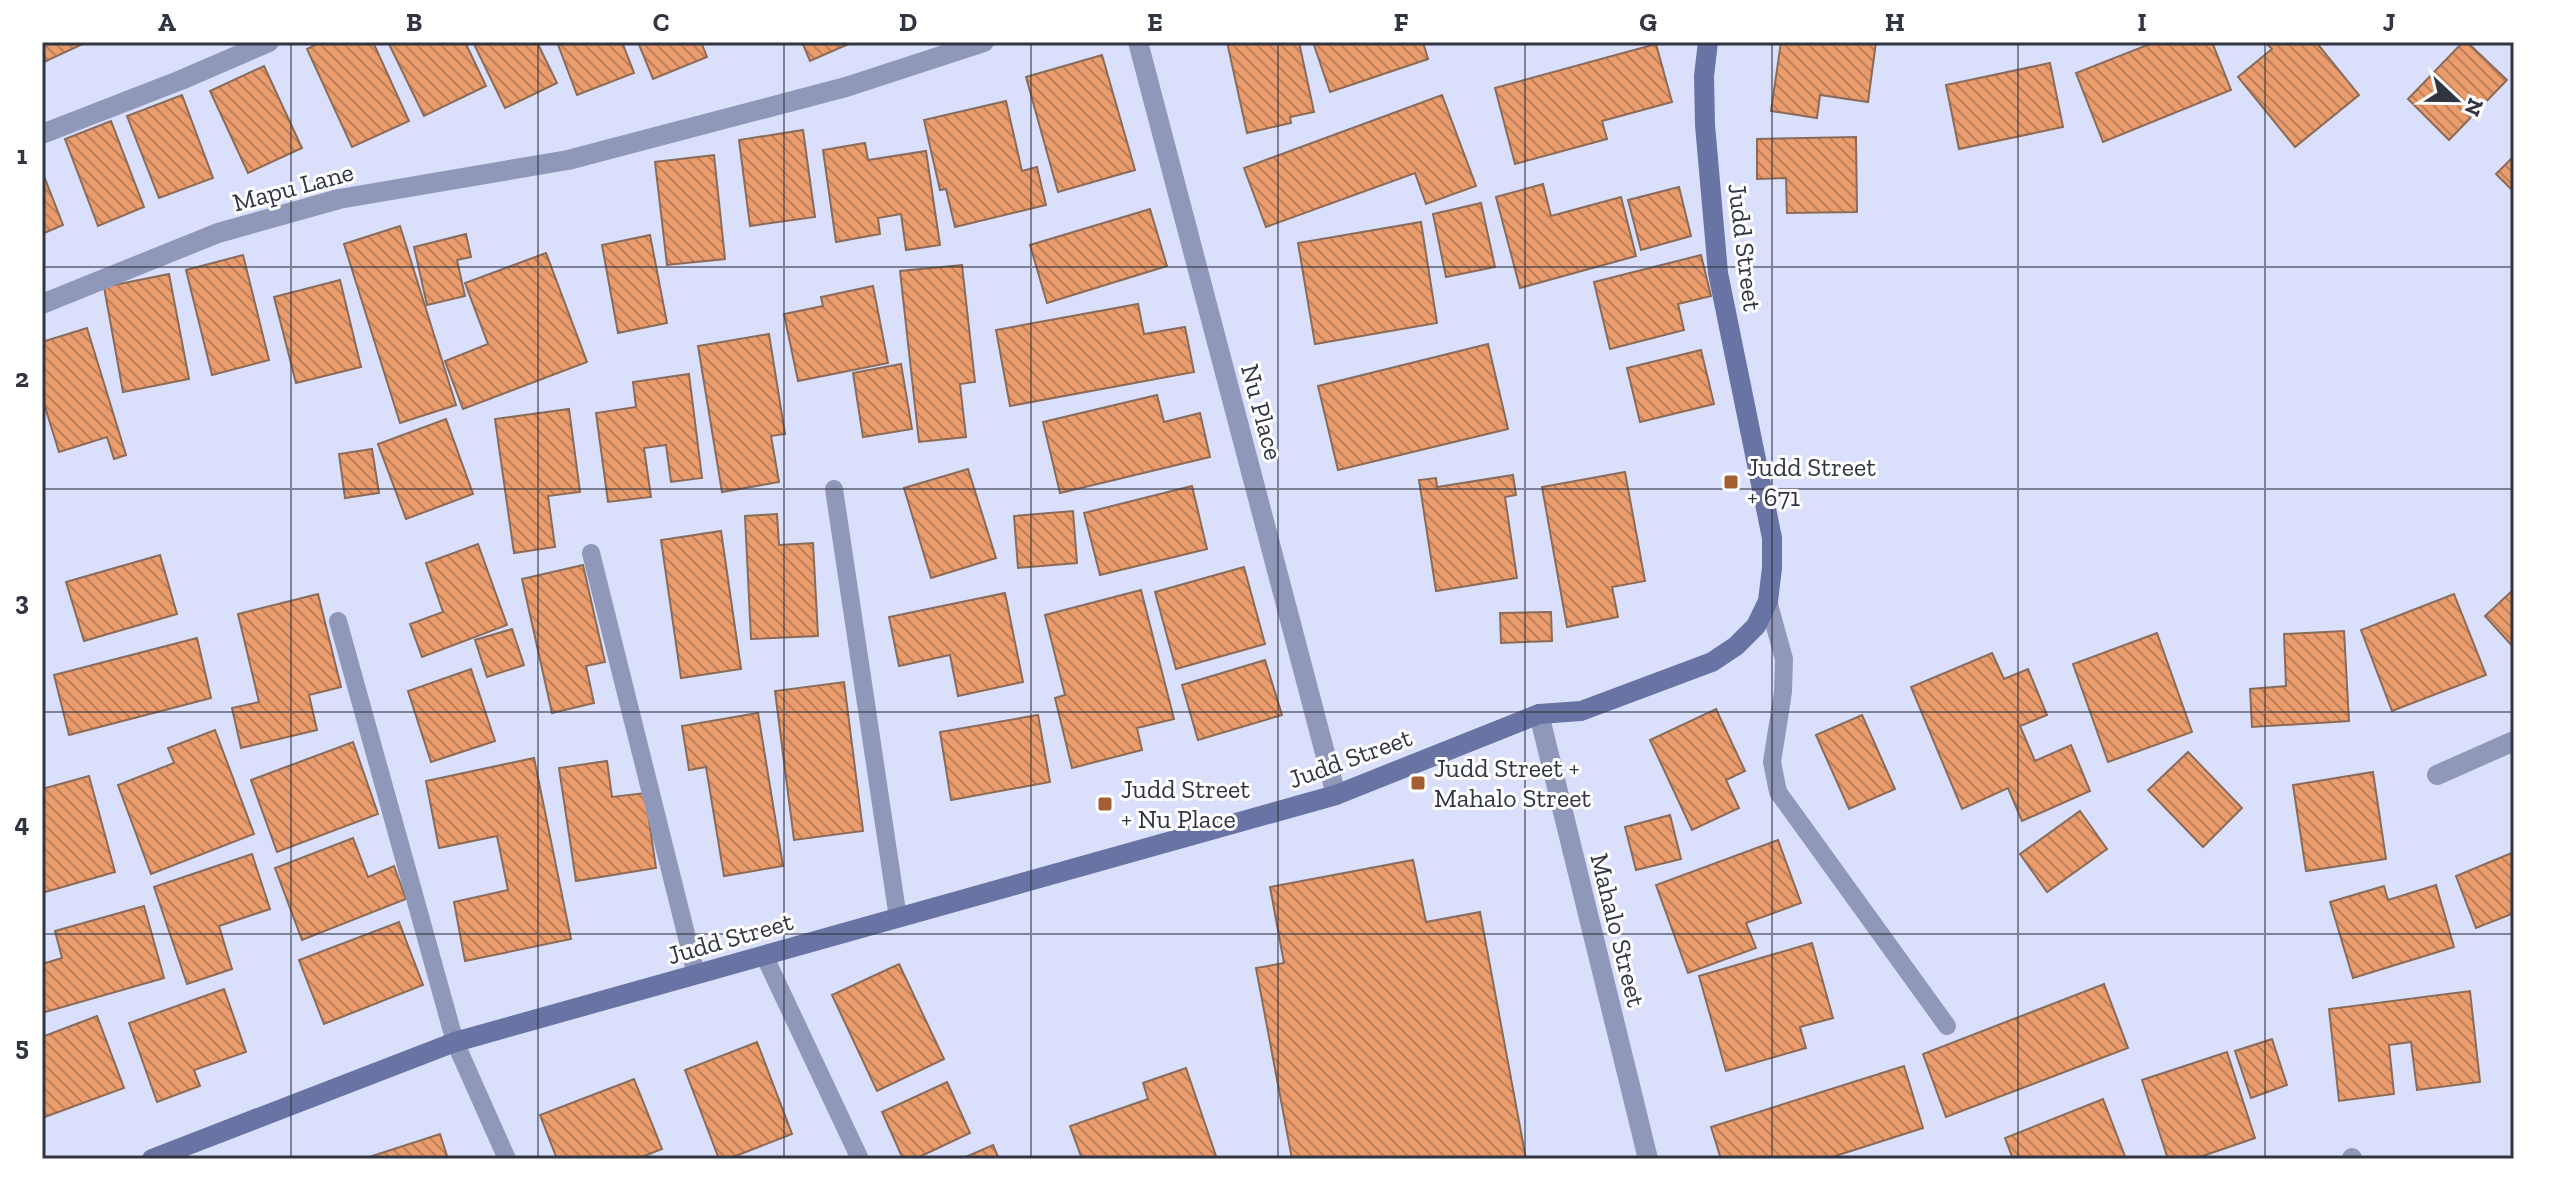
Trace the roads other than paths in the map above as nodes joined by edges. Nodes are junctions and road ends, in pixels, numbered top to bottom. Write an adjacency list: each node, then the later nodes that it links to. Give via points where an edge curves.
1 (269, 42): 5 (street)
2 (984, 42): 6 (street, Mapu Lane, via 846,87 568,160 339,199 218,233)
3 (1138, 42): 14 (street, Nu Place)
4 (1708, 42): 9 (street, Judd Street, via 1705,125 1718,273 1772,538)
5 (42, 134)
6 (42, 304)
7 (834, 489): 15 (lane)
8 (591, 553): 17 (lane)
9 (1768, 601): 11 (street, Judd Street, via 1756,626 1712,662 1581,711); 18 (lane, via 1784,659 1772,762 1778,792)
10 (338, 621): 19 (lane)
11 (1539, 714): 14 (street, Judd Street); 23 (street, Mahalo Street)
12 (2514, 741): 13 (street)
13 (2437, 775)
14 (1336, 795): 15 (street, Judd Street)
15 (898, 918): 16 (street, Judd Street)
16 (764, 955): 17 (street, Judd Street); 22 (lane)
17 (696, 974): 19 (street, Judd Street)
18 (1947, 1026)
19 (455, 1042): 20 (street, Judd Street); 21 (lane)
20 (152, 1159)
21 (507, 1159)
22 (860, 1159)
23 (1648, 1159)

